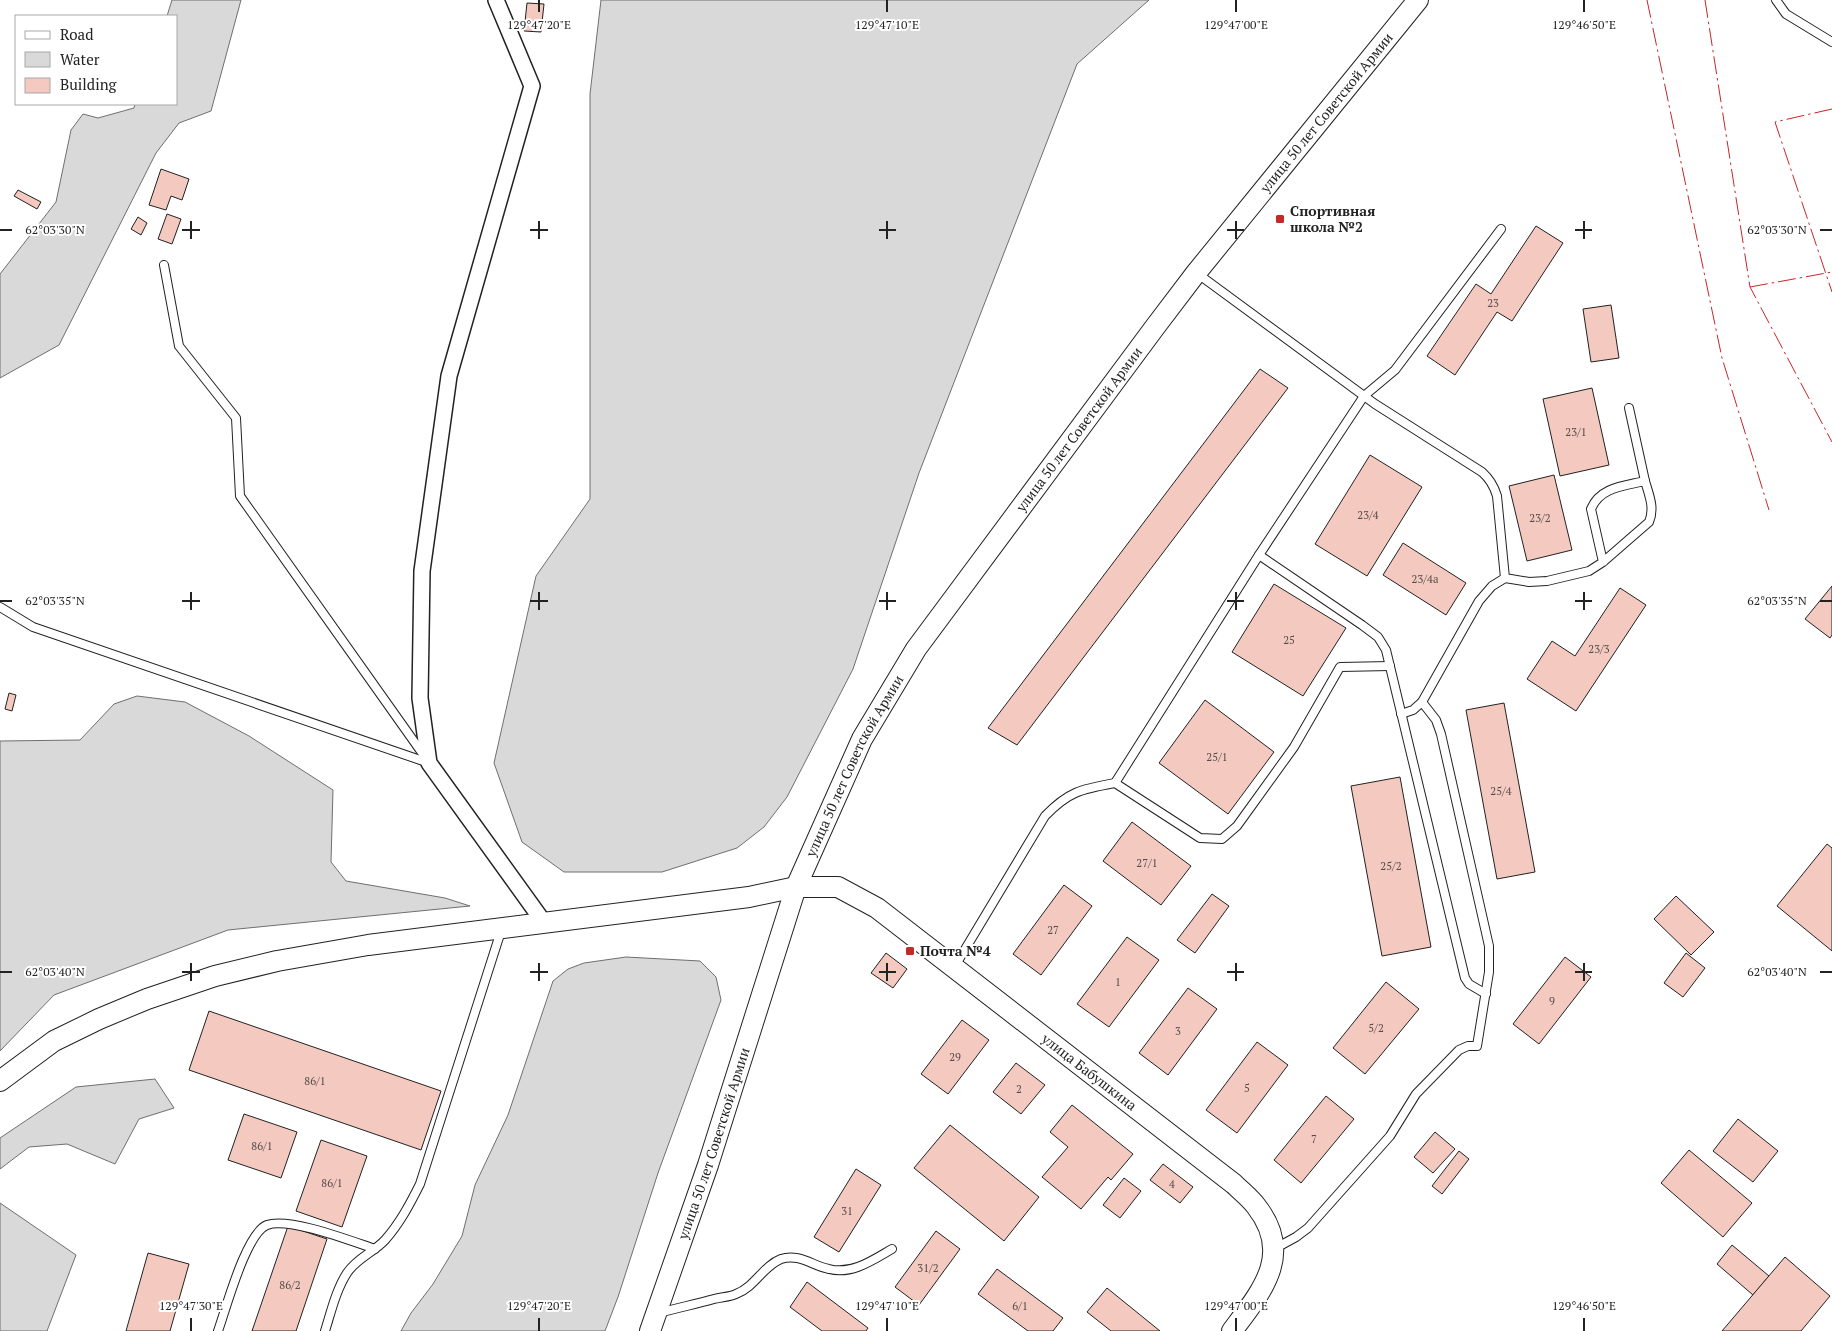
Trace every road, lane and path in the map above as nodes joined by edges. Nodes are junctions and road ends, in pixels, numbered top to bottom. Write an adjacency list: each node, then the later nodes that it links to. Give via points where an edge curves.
1 (496, 0): 18 (street, via 532,86 450,376 422,571 420,698)
2 (1418, 0): 7 (street, улица 50 лет Советской Армии)
3 (1776, 0): 4 (lane, via 1786,14)
4 (1832, 42)
5 (1501, 230): 8 (lane, via 1394,370)
6 (164, 265): 18 (lane, via 179,346 236,418 240,496)
7 (1196, 273): 8 (lane); 20 (street, улица 50 лет Советской Армии, via 916,649 862,739)
8 (1364, 396): 11 (lane); 13 (lane, via 1488,478 1496,496)
9 (1629, 408): 10 (lane)
10 (1645, 481): 12 (lane, via 1652,505 1649,522); 12 (lane, via 1609,489 1595,501 1591,509)
11 (1259, 555): 15 (lane, via 1378,637); 19 (lane)
12 (1603, 562): 13 (lane, via 1589,571 1547,581)
13 (1505, 578): 16 (lane, via 1492,586 1479,601)
14 (0, 608): 18 (lane, via 33,627)
15 (1390, 666): 17 (lane); 19 (lane, via 1340,667 1294,747 1237,826 1222,839 1200,838)
16 (1422, 702): 17 (lane); 24 (lane, via 1436,720 1441,734 1487,933 1489,972)
17 (1401, 714): 24 (lane, via 1465,978)
18 (429, 763): 21 (street)
19 (1115, 783): 23 (lane, via 1082,789 1057,804 1045,816)
20 (796, 887): 21 (street, улица Бабушкина, via 749,897); 23 (street, улица Бабушкина, via 838,887 852,893); 29 (street, улица 50 лет Советской Армии, via 708,1166)
21 (545, 924): 22 (street, улица Бабушкина)
22 (501, 929): 25 (street, улица Бабушкина, via 341,950 215,976 147,999 76,1030 54,1041); 26 (lane, via 420,1184 405,1214)
23 (955, 967): 27 (street, улица Бабушкина, via 1234,1184 1263,1216)
24 (1486, 994): 27 (lane, via 1477,1046 1459,1050 1416,1094 1390,1136 1308,1228)
25 (0, 1081)
26 (375, 1248): 30 (lane, via 292,1224 266,1225 248,1247); 31 (lane, via 348,1272 338,1289)
27 (1274, 1248): 32 (street, улица Бабушкина, via 1270,1274 1261,1292)
28 (892, 1249): 29 (lane, via 857,1268 844,1270 829,1270 802,1259 782,1259 737,1294)
29 (654, 1322)
30 (218, 1331)
31 (325, 1331)
32 (1232, 1331)

